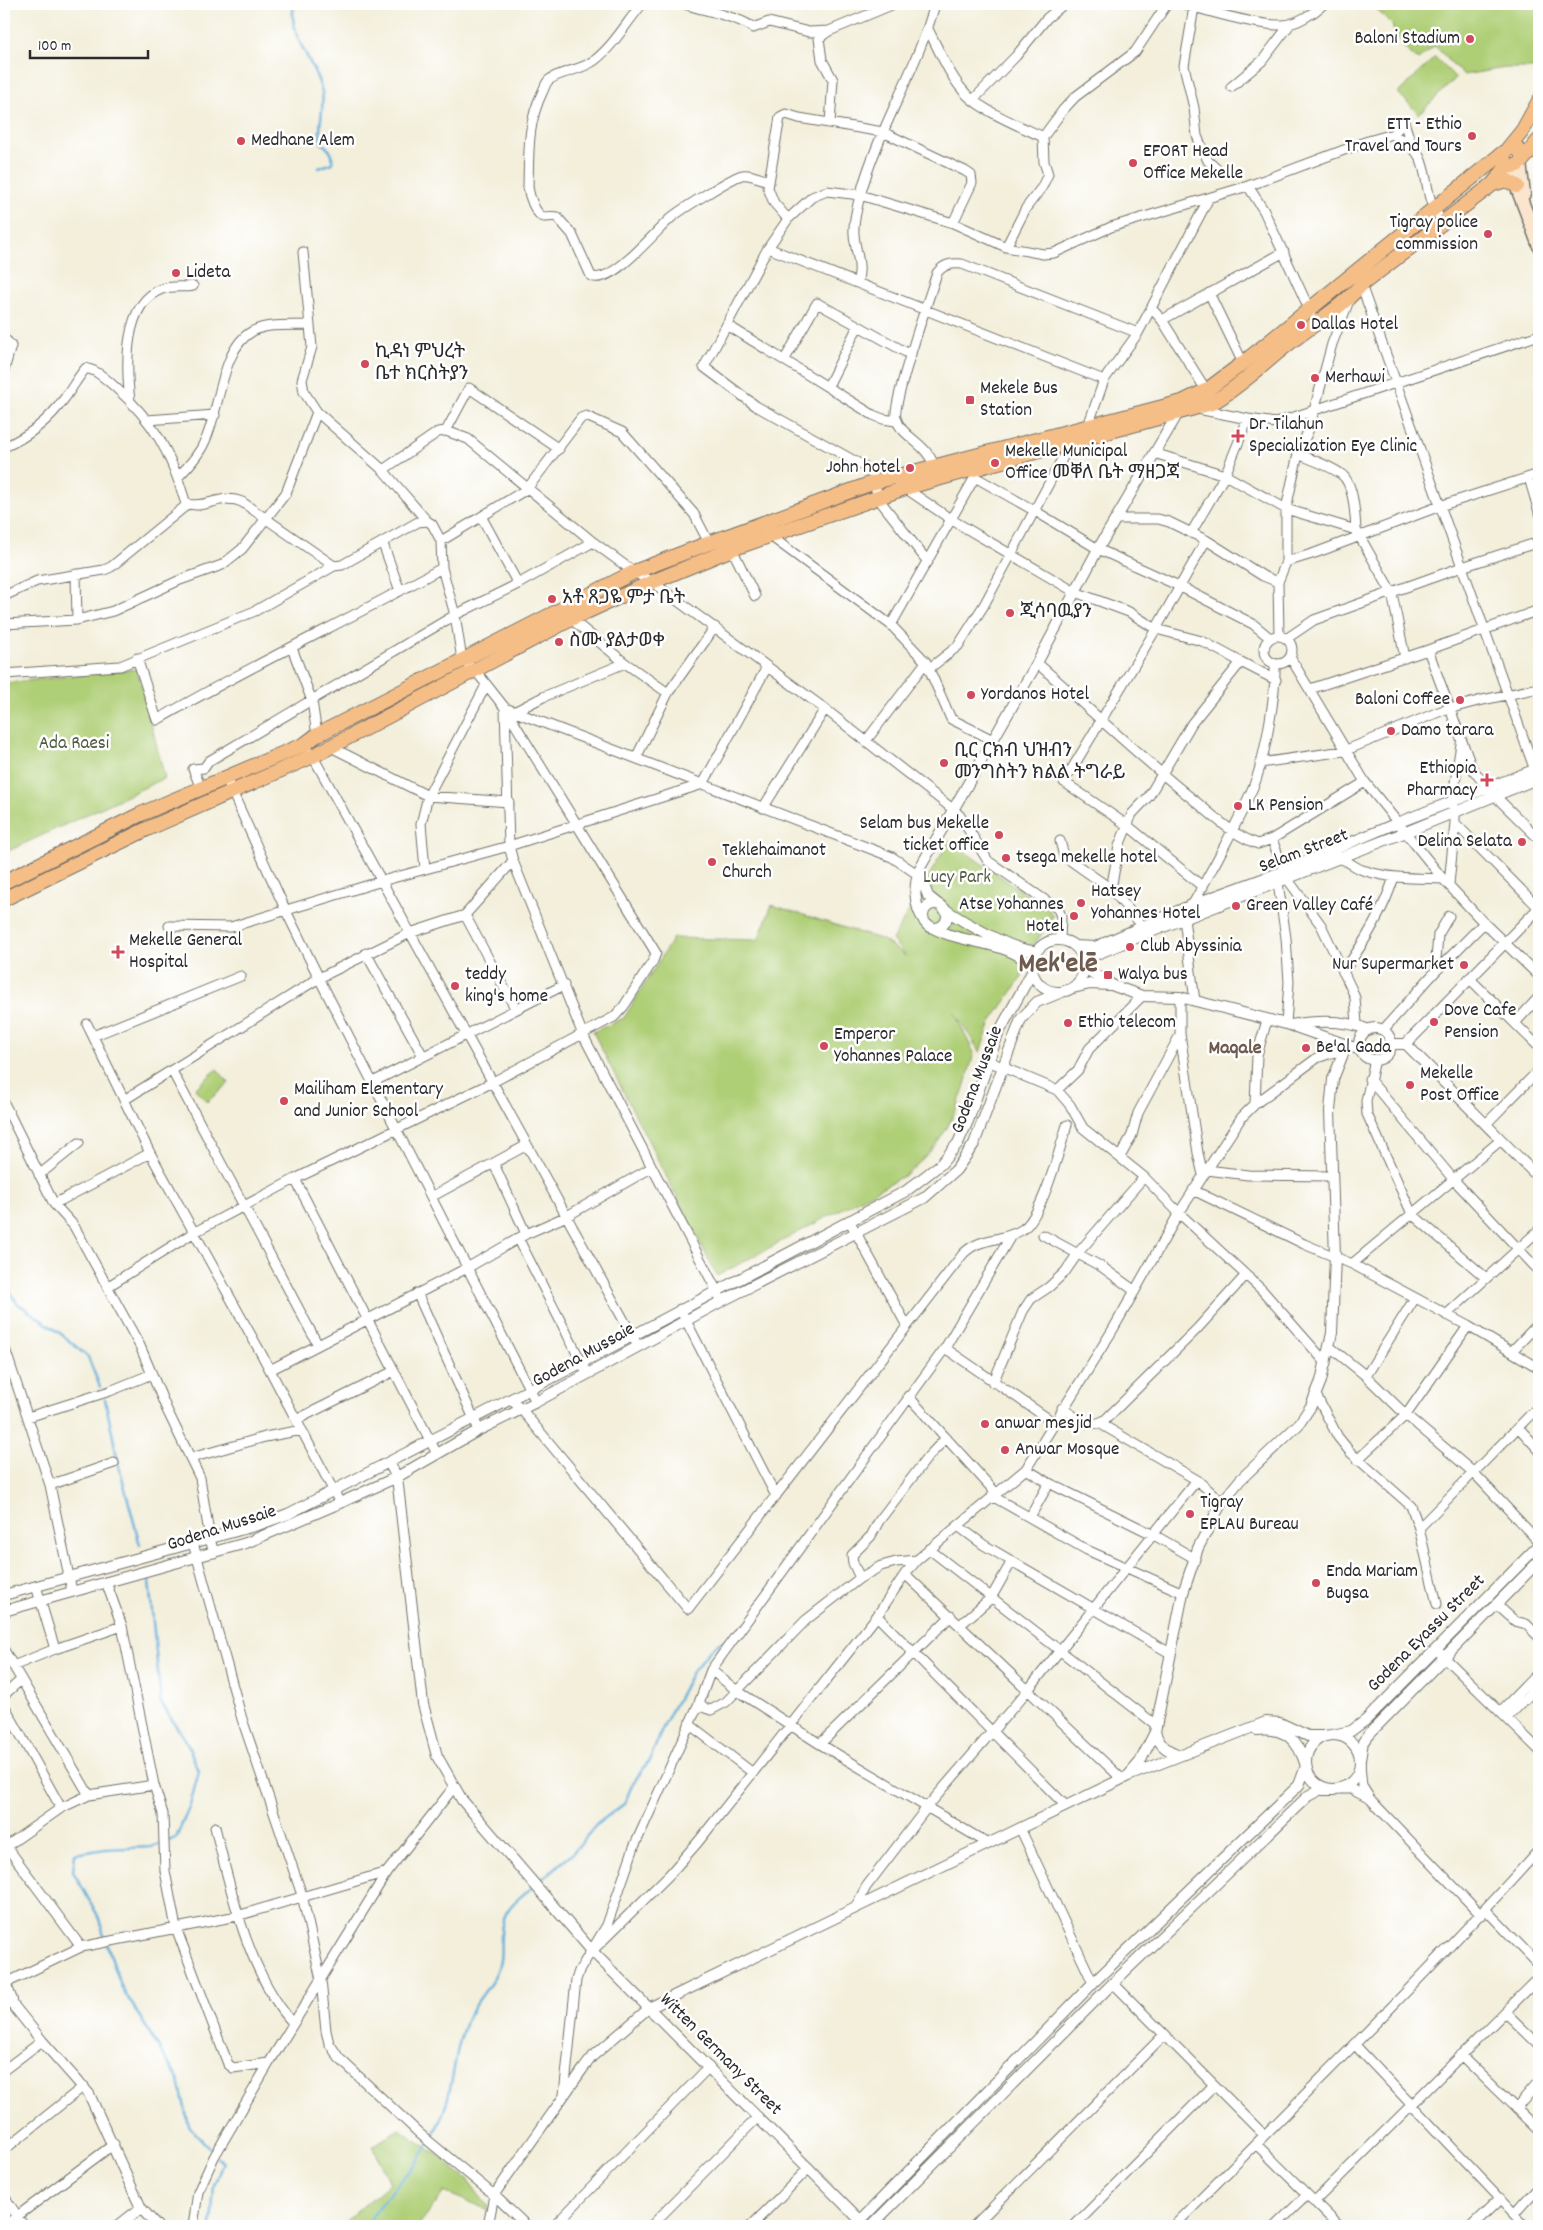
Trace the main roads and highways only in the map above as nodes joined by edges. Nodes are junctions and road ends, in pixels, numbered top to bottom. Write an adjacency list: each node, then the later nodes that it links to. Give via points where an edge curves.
1 (1539, 101): 3 (main road)
2 (1539, 140): 3 (main road)
3 (1512, 160): 4 (main road); 5 (main road); 6 (main road); 7 (main road)
4 (1493, 184): 5 (main road, via 1506,180); 7 (main road)
5 (1517, 186): 6 (main road)
6 (1525, 207): 8 (main road)
7 (1438, 216): 9 (main road)
8 (1539, 246)
9 (1358, 279): 10 (main road); 10 (main road, via 1350,298)
10 (1312, 316): 11 (main road, via 1243,363); 11 (main road, via 1229,392)
11 (1209, 397): 12 (main road)
12 (1185, 408): 13 (main road, via 1070,444); 13 (main road, via 1088,426)
13 (972, 467): 14 (main road, via 934,466 875,482 634,572 305,744); 15 (main road, via 732,548 652,582 571,619 313,756)
14 (173, 800): 15 (main road); 16 (main road)
15 (180, 815): 17 (main road)
16 (4, 882)
17 (4, 899)

